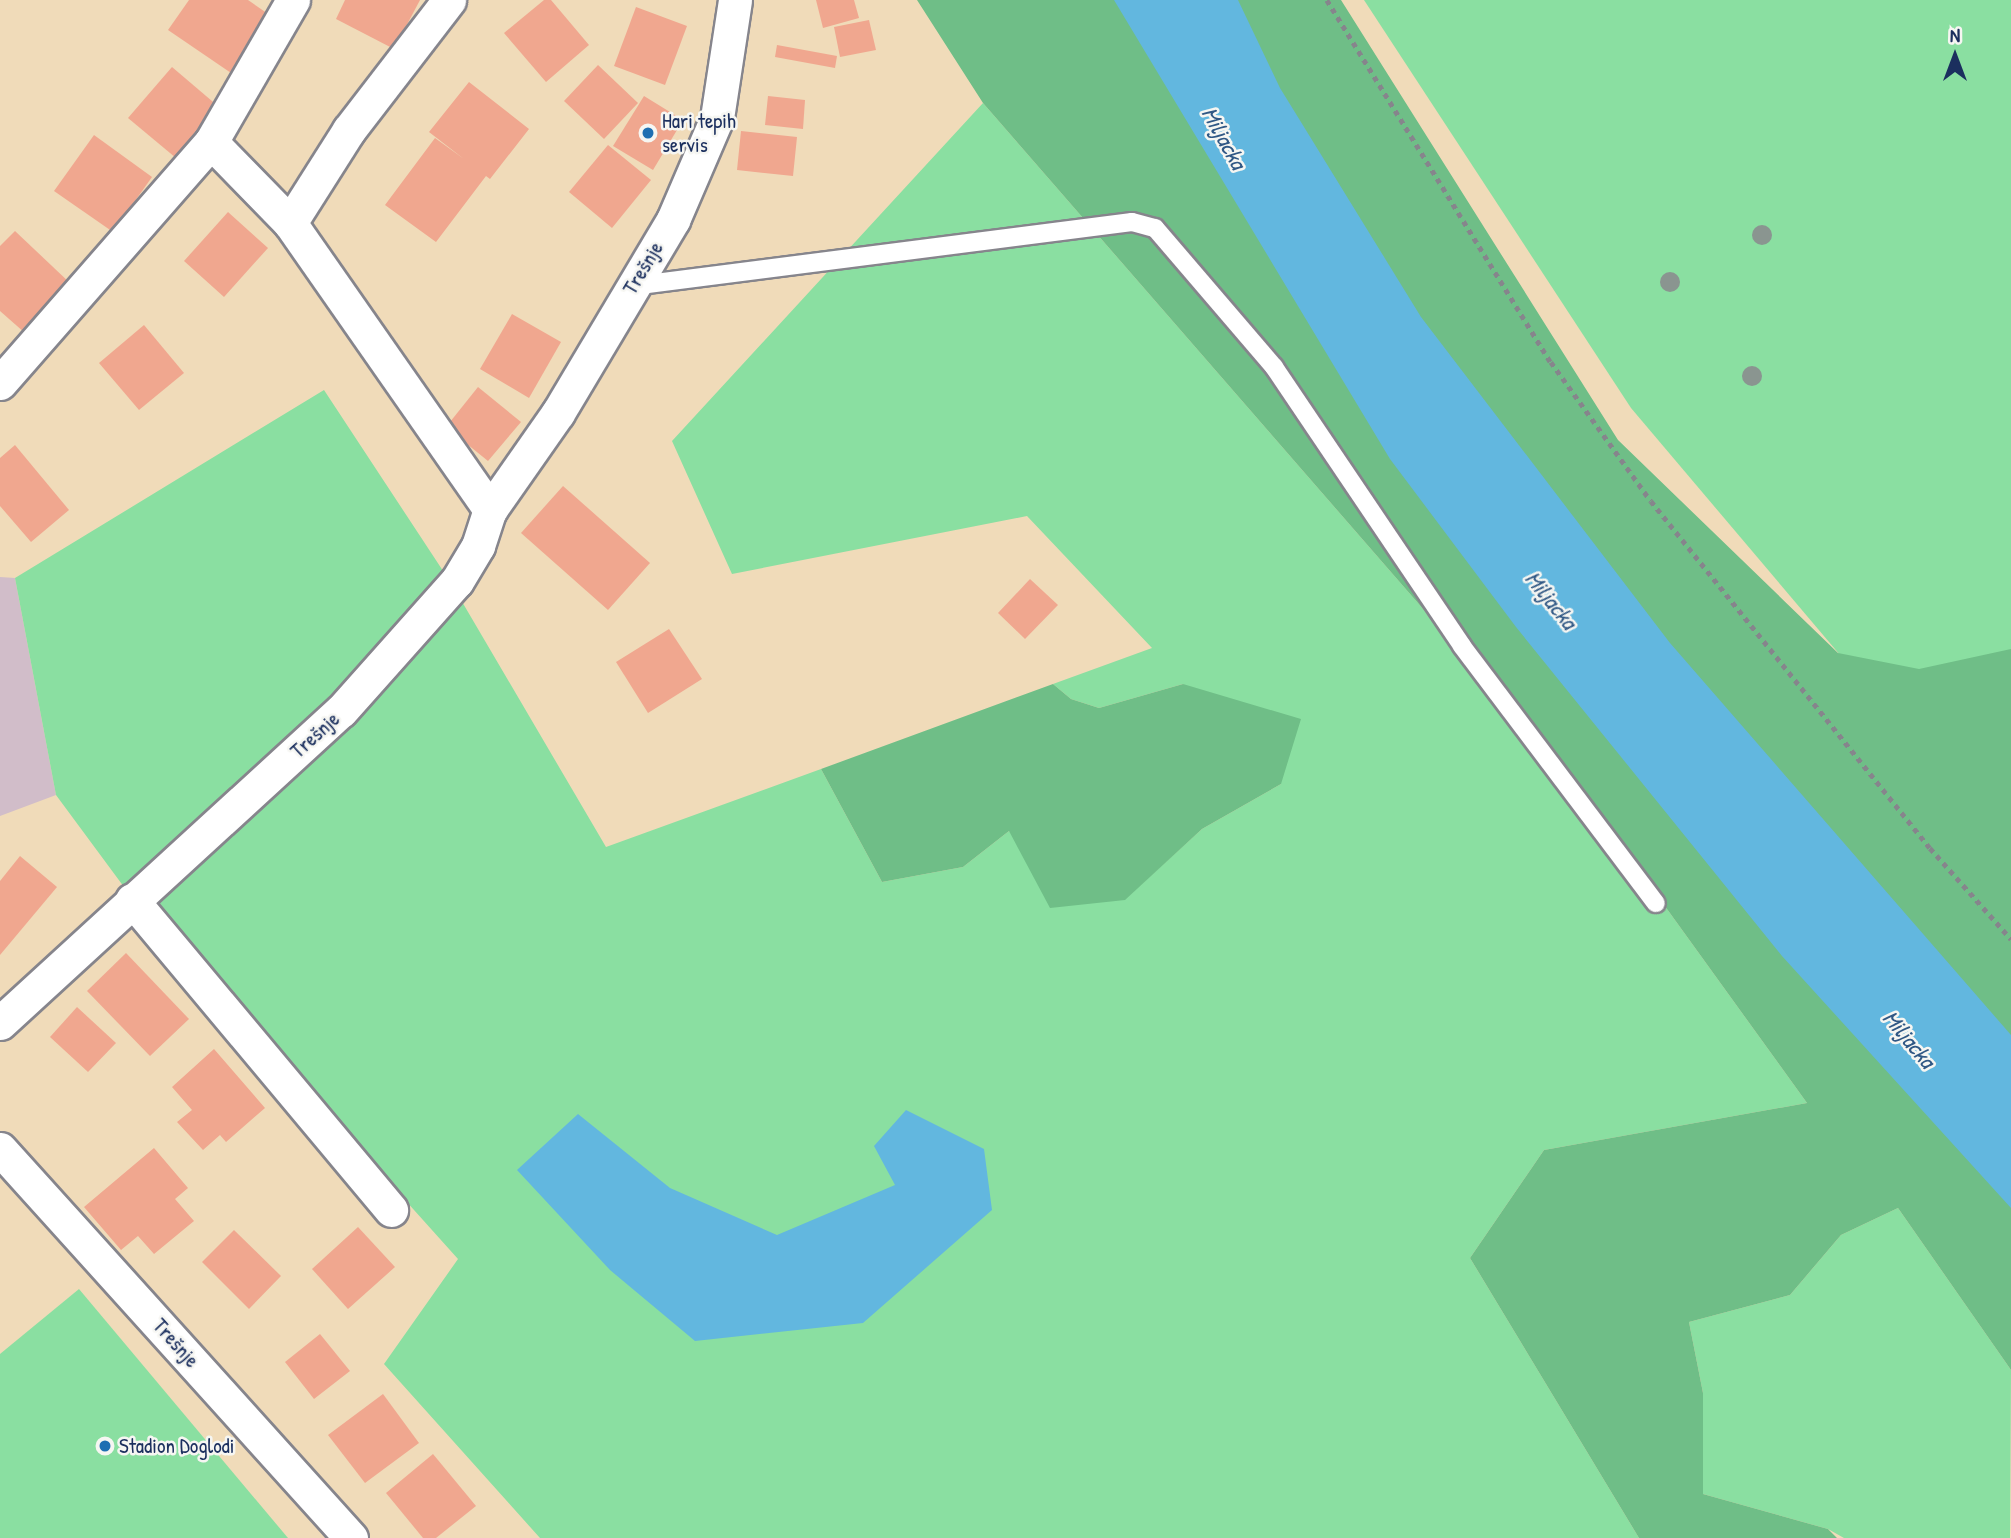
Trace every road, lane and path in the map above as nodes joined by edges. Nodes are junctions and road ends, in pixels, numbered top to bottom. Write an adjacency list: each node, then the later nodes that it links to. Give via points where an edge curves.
1 (293, 0): 5 (street)
2 (449, 0): 6 (street, via 349,130)
3 (735, 0): 7 (street, Trešnje, via 717,118 673,220)
4 (1327, 0): 12 (path, via 1551,362 1651,500 1930,848)
5 (211, 142): 6 (street); 8 (street)
6 (290, 223): 9 (street)
7 (632, 286): 9 (street, Trešnje, via 558,413); 11 (lane, via 1132,222 1155,228 1274,367 1462,646)
8 (0, 383)
9 (490, 510): 10 (street, Trešnje, via 478,547 457,581 341,711)
10 (132, 900): 13 (street, Trešnje); 15 (street)
11 (1656, 903)
12 (2011, 939)
13 (0, 1023)
14 (0, 1149): 16 (street, Trešnje)
15 (390, 1209)
16 (351, 1538)

